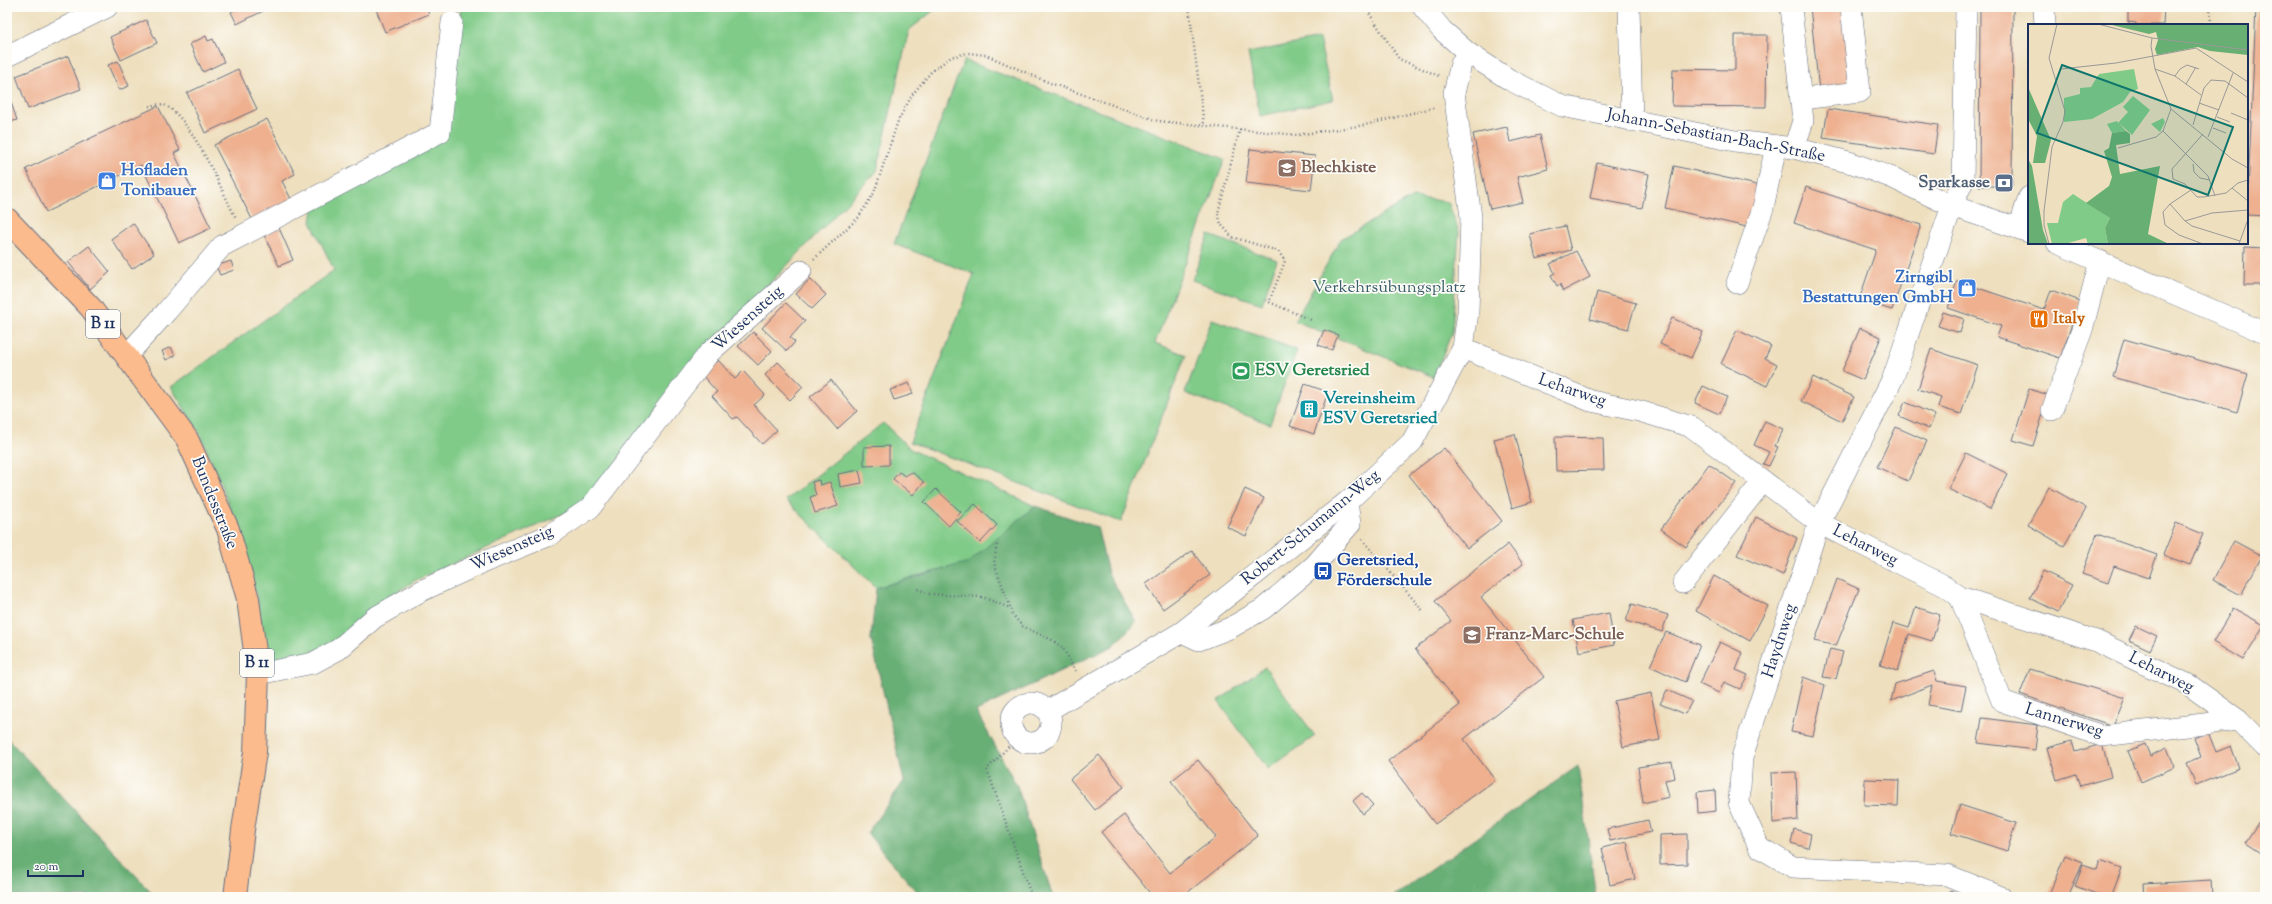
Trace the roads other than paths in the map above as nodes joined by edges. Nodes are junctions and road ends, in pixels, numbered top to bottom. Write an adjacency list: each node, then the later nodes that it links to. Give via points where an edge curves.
1 (107, 7): 11 (street)
2 (1423, 7): 10 (street, Johann-Sebastian-Bach-Straße, via 1442,30)
3 (1629, 7): 13 (street)
4 (1791, 7): 12 (street)
5 (1851, 7): 12 (street, via 1860,92)
6 (1966, 7): 16 (street, Haydnweg, via 1963,181)
7 (2044, 7): 9 (street)
8 (452, 22): 25 (street, via 440,132 222,246)
9 (2044, 24)
10 (1468, 53): 13 (street, Johann-Sebastian-Bach-Straße, via 1510,80 1562,106); 24 (street, Robert-Schumann-Weg, via 1461,64 1456,93 1471,217 1468,312)
11 (9, 55)
12 (1800, 99): 14 (street, via 1803,121)
13 (1632, 121): 14 (street, Johann-Sebastian-Bach-Straße, via 1735,141)
14 (1785, 147): 16 (street, Johann-Sebastian-Bach-Straße, via 1852,163 1893,178); 22 (street)
15 (2028, 204): 18 (street)
16 (1952, 206): 18 (street, Johann-Sebastian-Bach-Straße); 29 (street, Haydnweg, via 1893,378)
17 (7, 219): 25 (main road, Bundesstraße / B 11, via 91,308)
18 (2024, 230)
19 (2059, 244): 20 (street)
20 (2100, 261): 23 (street); 26 (street, via 2082,330)
21 (801, 271): 33 (street, Wiesensteig, via 709,353 590,508 550,535 478,564 421,591 374,618 339,649 313,663)
22 (1737, 283)
23 (2265, 333)
24 (1463, 348): 27 (street, Leharweg, via 1591,401 1639,411 1692,427); 28 (street, Robert-Schumann-Weg, via 1412,442)
25 (127, 355): 33 (main road, Bundesstraße / B 11, via 188,439 228,529 248,600)
26 (2052, 410)
27 (1764, 481): 29 (street, Leharweg); 30 (street)
28 (1348, 502): 32 (street, Robert-Schumann-Weg); 32 (street, via 1350,524 1316,565 1263,609 1230,628 1199,640)
29 (1820, 523): 31 (street, Leharweg, via 1945,586); 38 (street, Haydnweg, via 1742,756 1739,803 1759,847 1793,867 1948,875)
30 (1683, 583)
31 (1960, 597): 35 (street, Leharweg, via 2096,641 2189,685); 35 (street, Lannerweg, via 2002,701 2102,736)
32 (1182, 632): 34 (street, Robert-Schumann-Weg)
33 (258, 674): 37 (main road, Bundesstraße / B 11, via 255,752)
34 (1047, 711): 34 (street, via 1051,728 1045,737 1033,743 1023,742 1017,738 1011,725 1014,712 1028,703 1042,706)
35 (2238, 720): 36 (street, Leharweg)
36 (2265, 747)
37 (235, 897)
38 (2001, 897)

